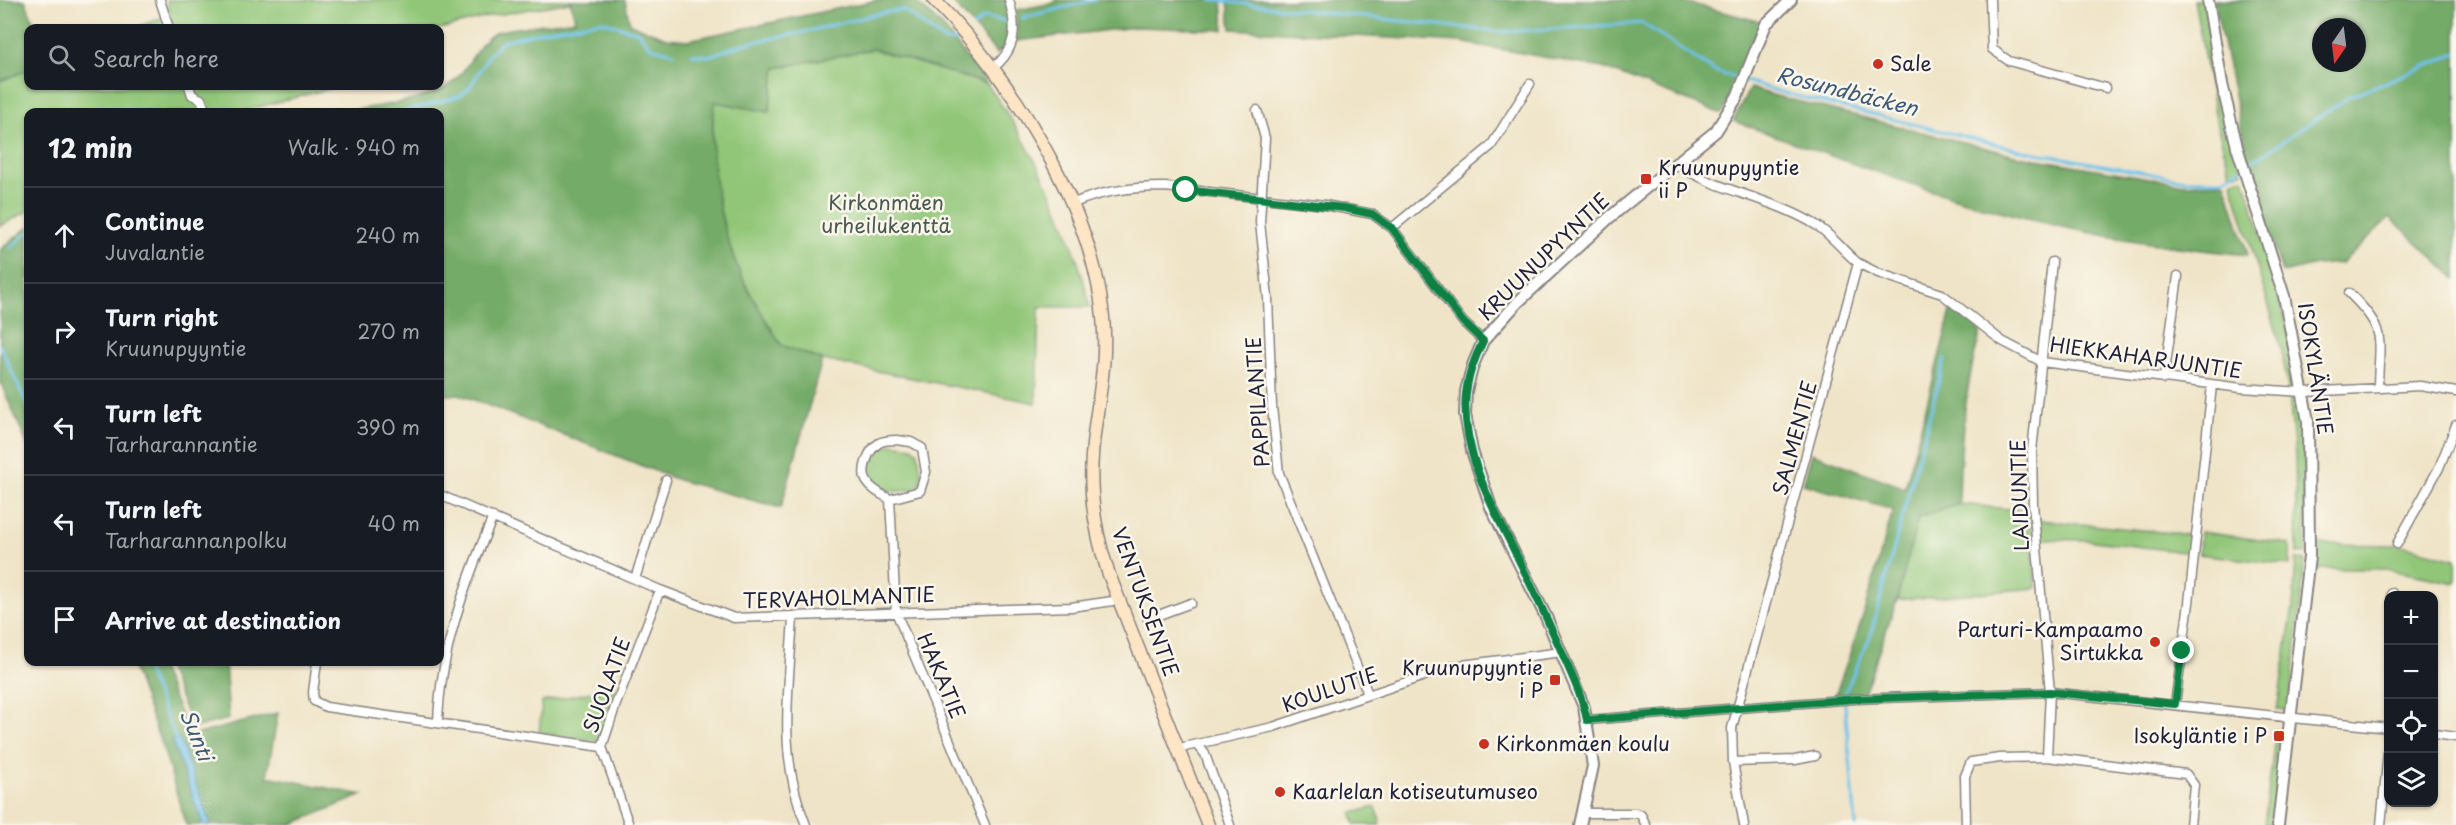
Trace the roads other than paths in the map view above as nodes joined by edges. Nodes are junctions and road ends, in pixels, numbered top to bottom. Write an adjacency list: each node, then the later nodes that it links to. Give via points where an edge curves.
1 (160, 0): 7 (street)
2 (934, 0): 8 (main road, VENTUKSENTIE)
3 (1009, 0): 8 (street, via 1015,23 1014,39 1005,57)
4 (1791, 0): 14 (street, KRUUNUPYYNTIE, via 1766,24 1740,90 1716,130)
5 (1990, 0): 10 (street, via 1992,50 2009,61)
6 (2208, 0): 27 (street, ISOKYLÄNTIE, via 2237,147 2281,285)
7 (168, 24)
8 (993, 68): 16 (main road, VENTUKSENTIE, via 1038,138)
9 (1530, 84): 17 (street, via 1491,146)
10 (2106, 88)
11 (190, 90): 12 (street)
12 (204, 108)
13 (1257, 110): 15 (street, PAPPILANTIE, via 1265,150)
14 (1676, 164): 18 (street, via 1693,176 1818,226); 22 (street, KRUUNUPYYNTIE, via 1610,217 1518,302)
15 (1262, 199): 16 (street, via 1147,187); 17 (street, via 1360,211 1382,219); 45 (street, PAPPILANTIE, via 1260,222 1279,473)
16 (1072, 204): 37 (main road, VENTUKSENTIE, via 1101,299 1104,352 1092,458 1093,490 1098,539)
17 (1392, 228): 22 (street, via 1463,322)
18 (1858, 262): 23 (street, HIEKKAHARJUNTIE, via 1878,273 1942,294 2002,341); 47 (street, SALMENTIE)
19 (2052, 262): 23 (street, LAIDUNTIE)
20 (2178, 276): 24 (street)
21 (2349, 293): 26 (street, via 2374,319 2379,330)
22 (1483, 341): 42 (street, KRUUNUPYYNTIE, via 1466,391 1465,414 1472,451 1491,507)
23 (2042, 362): 24 (street, HIEKKAHARJUNTIE); 44 (street, LAIDUNTIE, via 2032,478)
24 (2164, 379): 25 (street, HIEKKAHARJUNTIE)
25 (2212, 385): 27 (street, HIEKKAHARJUNTIE); 46 (street)
26 (2378, 387): 27 (street, HIEKKAHARJUNTIE); 28 (street, HIEKKAHARJUNTIE, via 2420,386)
27 (2304, 392): 48 (street, ISOKYLÄNTIE, via 2310,536)
28 (2456, 392)
29 (2456, 425): 34 (street, via 2439,468)
30 (666, 480): 35 (street)
31 (444, 497): 33 (street, TERVAHOLMANTIE)
32 (890, 499): 32 (street, via 865,479 868,458 871,450 884,441 911,442 922,448 925,480 920,491); 39 (street, HAKATIE)
33 (493, 517): 35 (street, TERVAHOLMANTIE); 50 (street, via 456,617 441,684)
34 (2397, 544)
35 (635, 579): 36 (street, TERVAHOLMANTIE)
36 (660, 590): 40 (street, TERVAHOLMANTIE, via 734,618); 55 (street, SUOLATIE)
37 (1120, 600): 39 (street, TERVAHOLMANTIE, via 1071,607); 56 (main road, VENTUKSENTIE)
38 (1191, 603): 41 (street)
39 (896, 612): 40 (street, TERVAHOLMANTIE); 64 (street, HAKATIE)
40 (793, 617): 63 (street, via 788,760 795,797)
41 (1148, 619)
42 (1562, 652): 45 (street, KOULUTIE, via 1454,666); 49 (street, KRUUNUPYYNTIE)
43 (316, 666): 50 (street, via 313,692 314,701 320,704)
44 (2050, 692): 46 (street); 47 (street); 59 (street, LAIDUNTIE)
45 (1368, 694): 54 (street, KOULUTIE, via 1273,727)
46 (2175, 704): 48 (street)
47 (1738, 707): 49 (street); 60 (street, SALMENTIE, via 1732,728)
48 (2291, 716): 51 (street); 72 (street, ISOKYLÄNTIE)
49 (1587, 720): 61 (street, KRUUNUPYYNTIE, via 1593,766)
50 (438, 723): 55 (street)
51 (2384, 728)
52 (2438, 735): 53 (street)
53 (2456, 737)
54 (1197, 744): 56 (street, KOULUTIE); 66 (street, via 1205,754)
55 (602, 747): 62 (street, SUOLATIE)
56 (1180, 748): 65 (main road, VENTUKSENTIE)
57 (2388, 753): 73 (street)
58 (1815, 756): 60 (street)
59 (2047, 757): 70 (street, via 1971,762 1965,776); 71 (street, via 2186,774 2194,785)
60 (1733, 762): 69 (street, SALMENTIE)
61 (1582, 813): 67 (street, KRUUNUPYYNTIE); 68 (street, via 1635,813 1641,815)
62 (629, 825)
63 (806, 825)
64 (984, 825)
65 (1208, 825)
66 (1230, 825)
67 (1580, 825)
68 (1646, 825)
69 (1744, 825)
70 (1966, 825)
71 (2190, 825)
72 (2278, 825)
73 (2380, 825)

